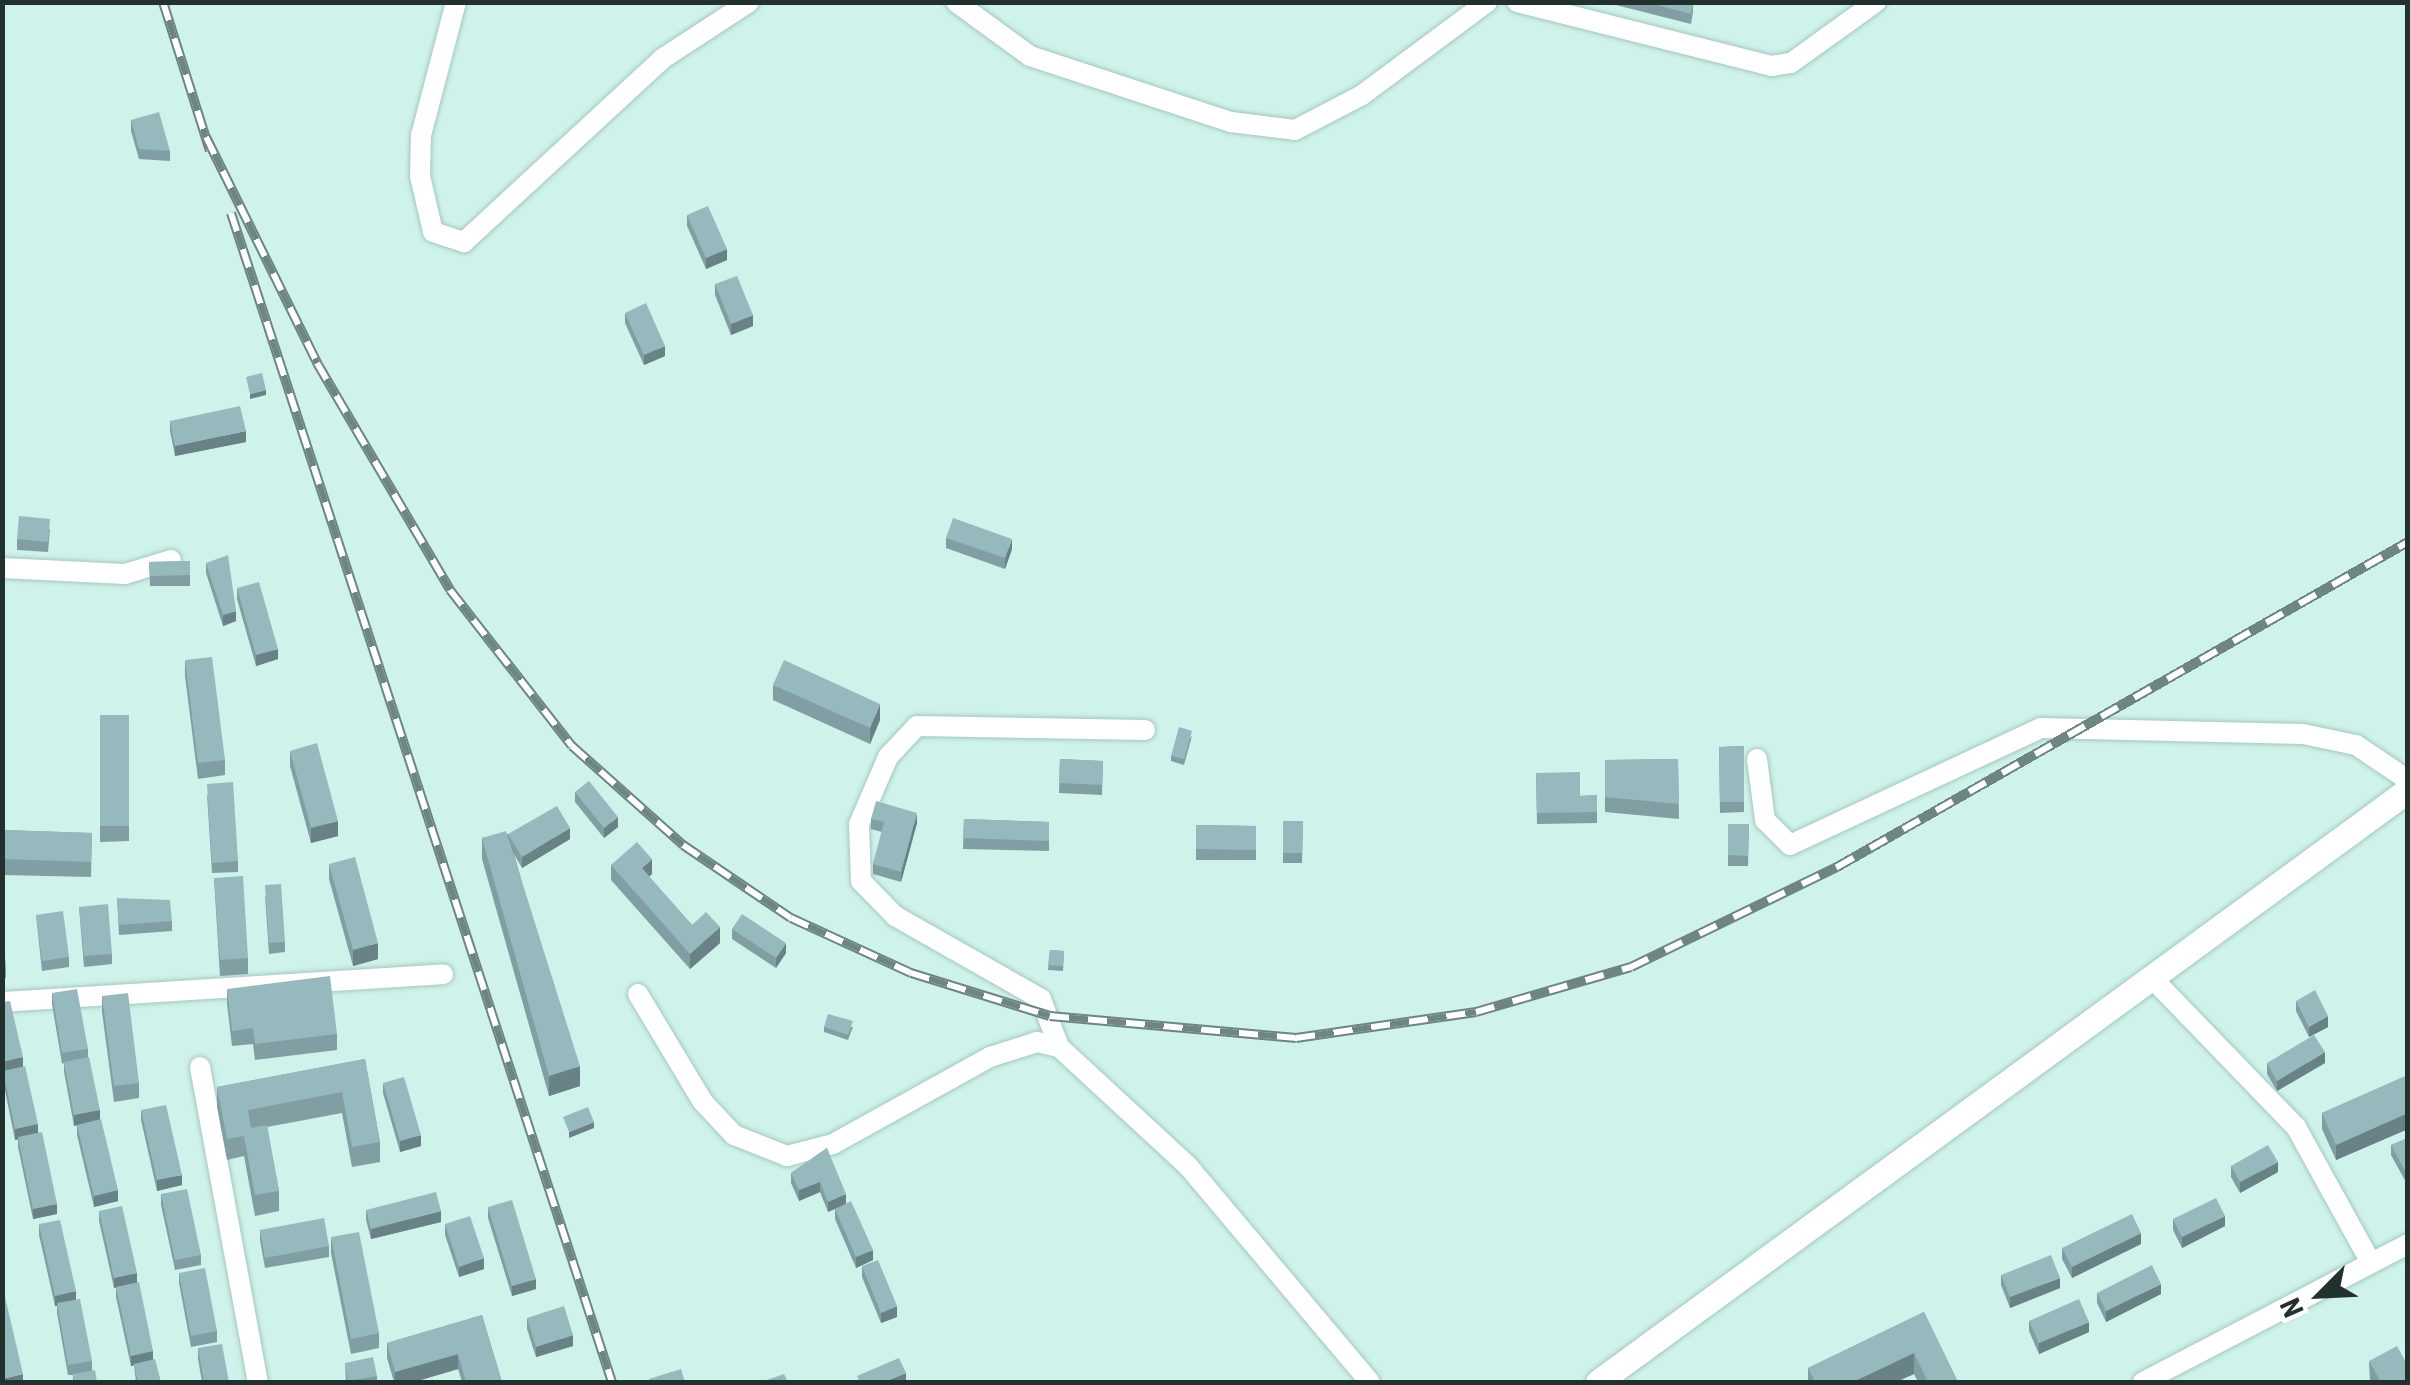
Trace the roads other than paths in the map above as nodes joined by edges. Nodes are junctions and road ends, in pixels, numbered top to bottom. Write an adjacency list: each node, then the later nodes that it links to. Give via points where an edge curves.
1 (456, 2): 2 (street, via 421,134 420,176 434,232 464,242 662,59)
2 (749, 2)
3 (1488, 2): 6 (street, via 1362,95 1294,130 1232,122 1030,56)
4 (1517, 2): 5 (street, via 1772,66 1792,64)
5 (1876, 2)
6 (964, 4)
7 (170, 560): 8 (street, via 126,574)
8 (2, 568)
9 (1145, 730): 17 (street, via 917,726 888,756 859,824 861,882 872,899 1042,998)
10 (1757, 759): 11 (street, via 1765,820 1790,845 2041,728 2303,734 2356,745)
11 (2408, 780)
12 (2408, 790): 14 (street)
13 (443, 974): 16 (street)
14 (2151, 977): 20 (street, via 2296,1127); 23 (street)
15 (638, 994): 17 (street, via 703,1102 734,1135 787,1156 834,1144 990,1057 1037,1042)
16 (2, 1002)
17 (1059, 1047): 22 (street, via 1188,1166)
18 (200, 1068): 21 (street)
19 (2408, 1244): 20 (street)
20 (2371, 1263): 24 (street)
21 (258, 1382)
22 (1370, 1382)
23 (1598, 1382)
24 (2143, 1382)

